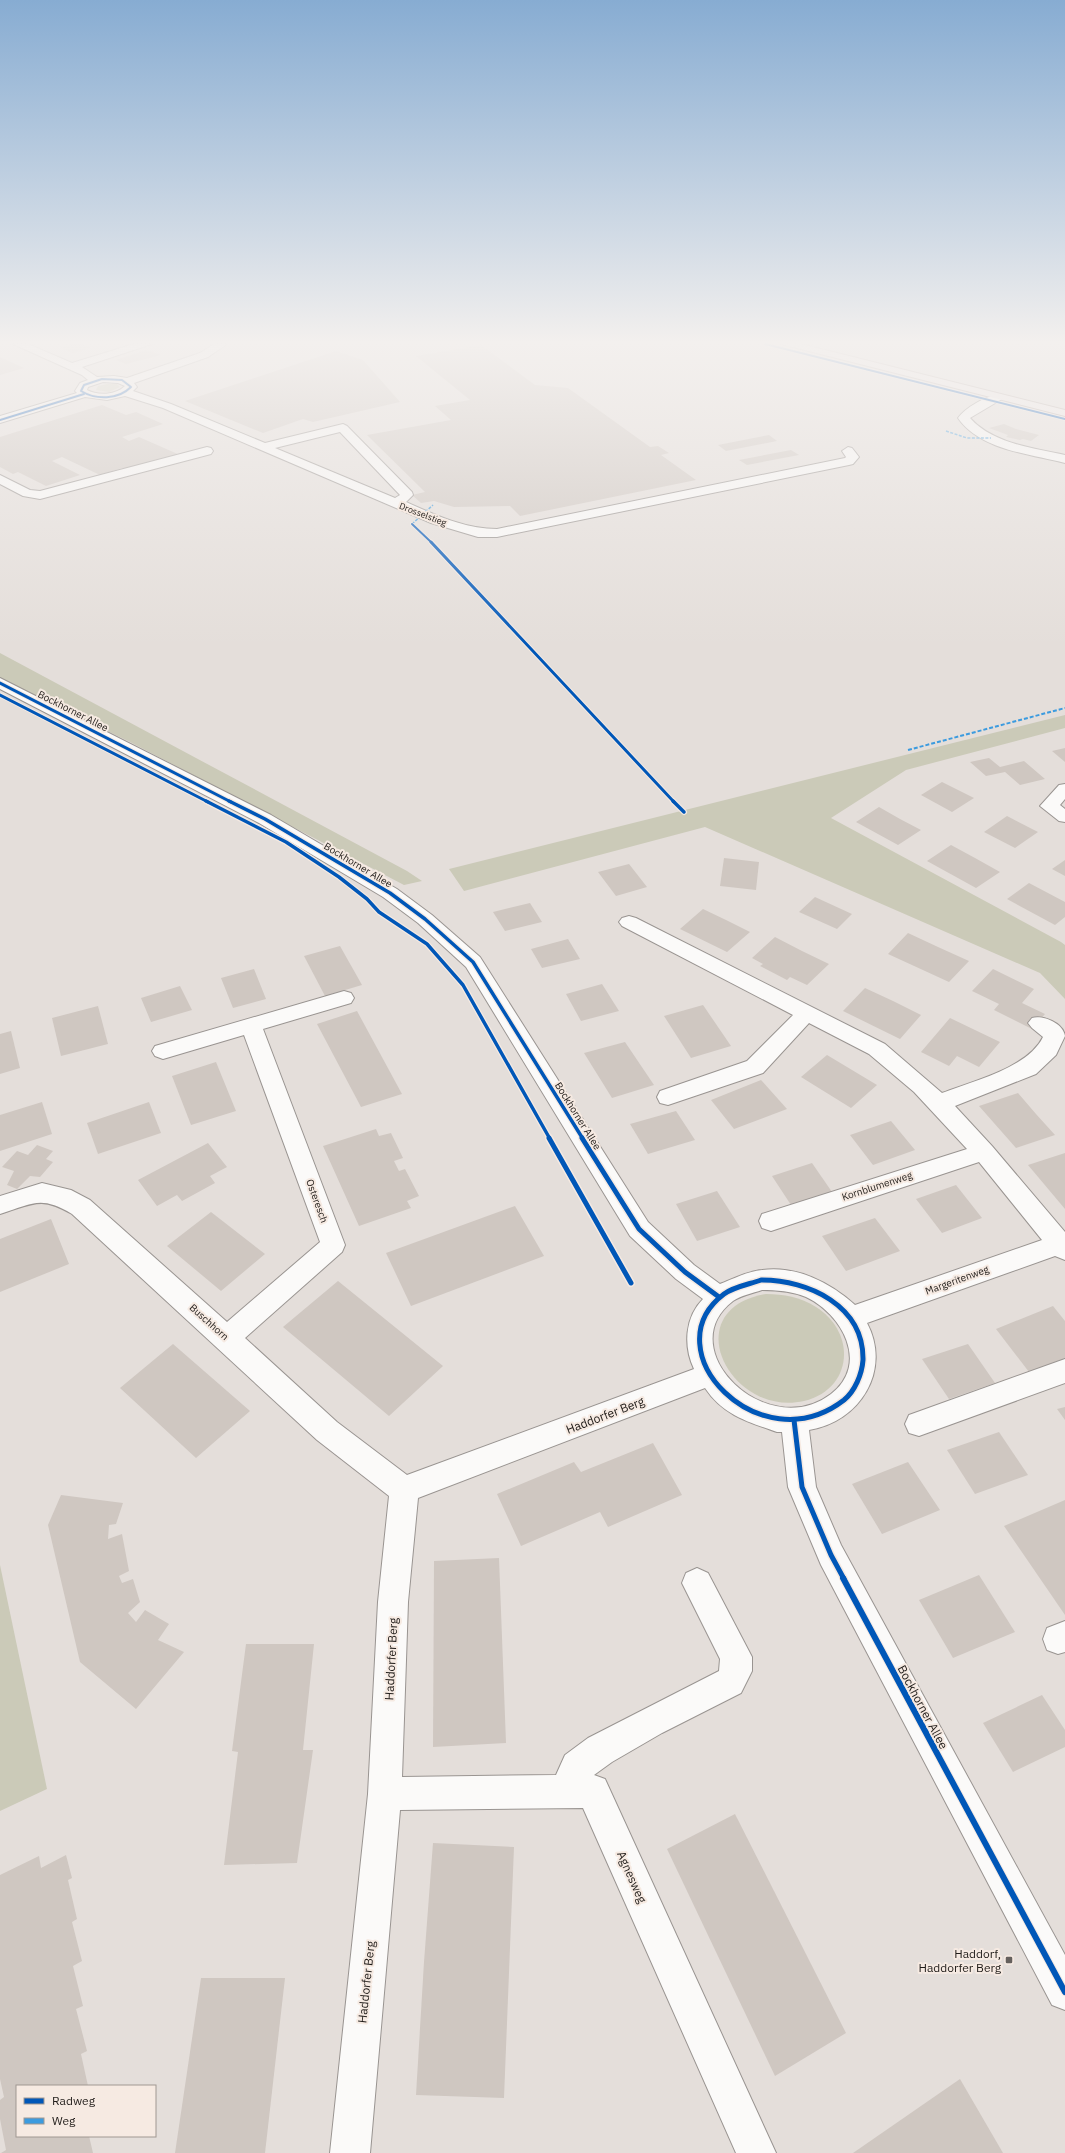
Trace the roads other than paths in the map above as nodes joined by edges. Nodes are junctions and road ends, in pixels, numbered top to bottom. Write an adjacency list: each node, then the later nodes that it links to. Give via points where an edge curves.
1 (258, 444): 5 (street, Drosselstieg)
2 (274, 444): 5 (street)
3 (359, 444): 10 (street, via 407,495)
4 (1013, 444): 8 (street)
5 (263, 447): 10 (street, Drosselstieg)
6 (207, 451): 9 (street, via 40,494 26,493)
7 (848, 451): 10 (street, Drosselstieg, via 853,457 849,462 497,533 478,533)
8 (1065, 459)
9 (0, 479)
10 (396, 504)
11 (0, 684): 26 (street, Bockhorner Allee, via 265,819 390,893 425,919 472,962 639,1229 685,1272)
12 (1065, 789): 13 (street, via 1049,806)
13 (1065, 817)
14 (629, 922): 16 (street)
15 (344, 998): 18 (street)
16 (807, 1013): 20 (street, via 755,1067); 21 (street, via 877,1049)
17 (1039, 1023): 21 (street, via 1055,1035 1048,1050 1028,1068)
18 (251, 1024): 19 (street); 28 (street, Osteresch, via 333,1245)
19 (163, 1051)
20 (668, 1097)
21 (939, 1103): 22 (street)
22 (984, 1152): 24 (street, Kornblumenweg); 25 (street)
23 (0, 1205): 28 (street, Buschhorn, via 42,1192 63,1197 81,1207)
24 (771, 1221)
25 (1063, 1245): 27 (street, Margeritenweg)
26 (719, 1297): 27 (street, via 738,1285 749,1282 786,1280 822,1293); 30 (street, via 706,1313 699,1333 700,1354)
27 (850, 1318): 31 (street, via 863,1352 857,1385 842,1403 832,1410)
28 (227, 1338): 33 (street, Buschhorn, via 327,1431)
29 (1065, 1371): 32 (street)
30 (709, 1375): 31 (street, via 727,1396 751,1411 779,1419); 33 (street, Haddorfer Berg)
31 (794, 1420): 37 (street, Bockhorner Allee, via 802,1487 831,1555)
32 (918, 1424)
33 (404, 1490): 36 (street, Haddorfer Berg, via 393,1602)
34 (697, 1584): 35 (street, via 736,1657 736,1671 730,1682 600,1750 577,1767)
35 (566, 1791): 36 (street, Agnesweg); 39 (street, Agnesweg, via 593,1791)
36 (385, 1794): 38 (street, Haddorfer Berg)
37 (1065, 1992)
38 (350, 2153)
39 (756, 2153)

